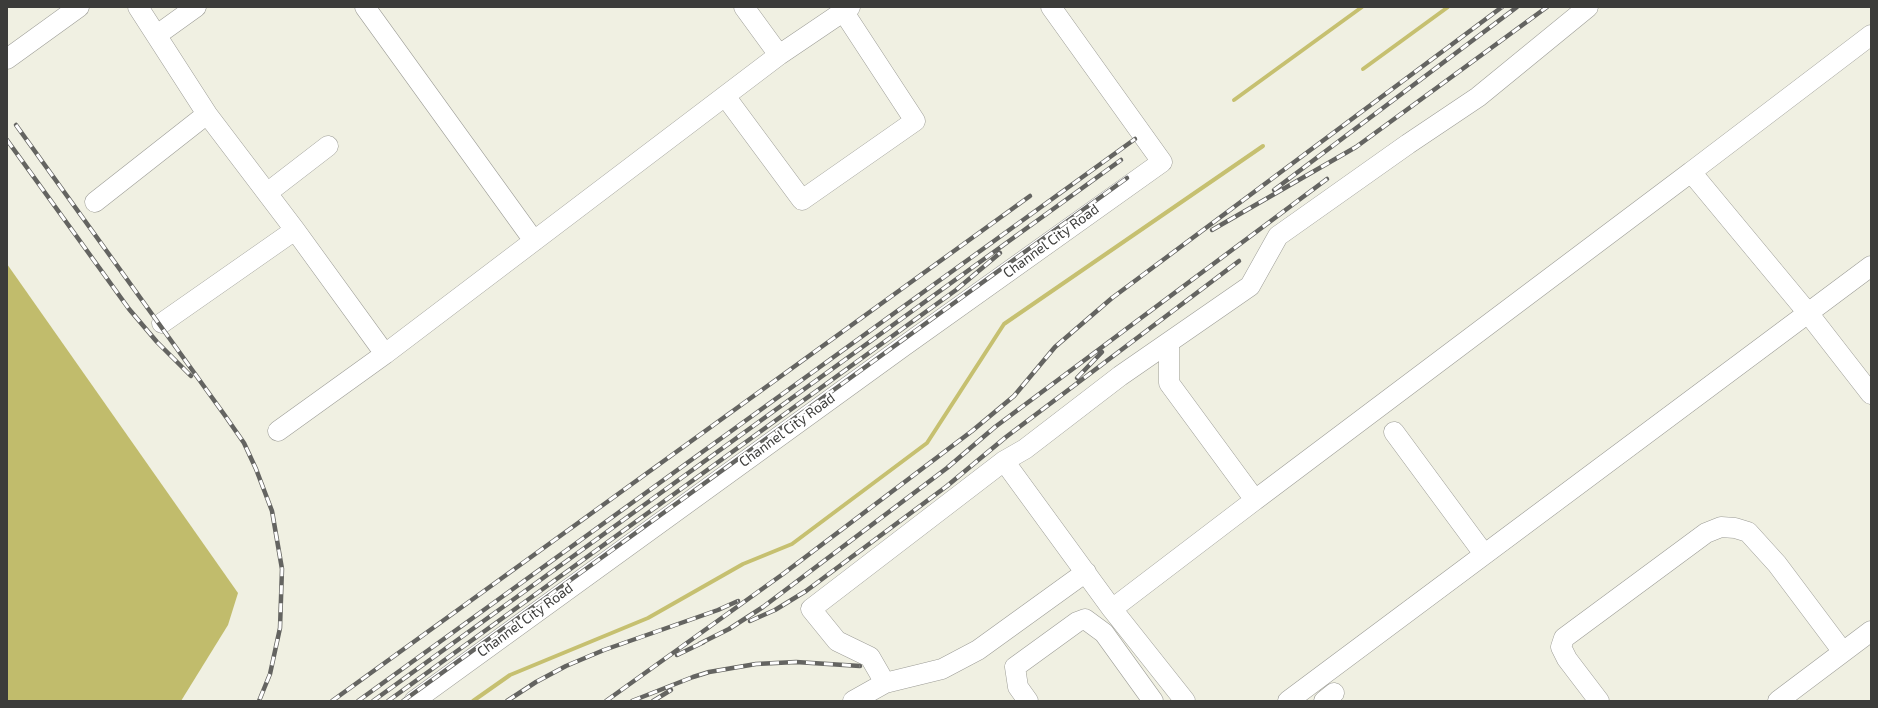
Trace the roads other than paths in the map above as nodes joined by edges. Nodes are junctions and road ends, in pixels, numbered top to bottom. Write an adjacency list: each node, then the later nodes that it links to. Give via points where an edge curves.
1 (79, 7): 12 (lane)
2 (138, 7): 9 (lane)
3 (196, 7): 9 (lane)
4 (366, 7): 20 (lane)
5 (744, 7): 11 (lane)
6 (1051, 7): 39 (lane, Channel City Road, via 1162,162)
7 (1588, 7): 24 (lane, via 1478,97 1278,236 1250,286)
8 (846, 8): 11 (lane); 13 (lane, via 916,121 802,200)
9 (157, 35): 14 (lane)
10 (1871, 35): 16 (lane)
11 (780, 55): 13 (lane)
12 (7, 59)
13 (725, 96): 20 (lane)
14 (207, 114): 17 (lane); 18 (lane)
15 (328, 146): 17 (lane)
16 (1691, 172): 22 (lane); 27 (lane)
17 (267, 193): 19 (lane)
18 (95, 202)
19 (295, 230): 23 (lane); 25 (lane)
20 (534, 241): 25 (lane)
21 (1871, 266): 22 (lane)
22 (1808, 312): 26 (lane); 31 (lane)
23 (162, 323)
24 (1169, 343): 29 (lane, via 1120,376 1025,450); 30 (lane, via 1169,383)
25 (385, 354): 28 (lane)
26 (1871, 394)
27 (1386, 421): 30 (lane); 31 (lane)
28 (278, 431)
29 (1004, 461): 32 (lane); 38 (lane, via 811,609 837,640 870,656)
30 (1255, 500): 34 (lane)
31 (1484, 554): 44 (lane)
32 (1086, 572): 33 (lane); 38 (lane, via 978,650 942,669)
33 (1101, 593): 34 (lane); 35 (lane)
34 (1112, 609): 43 (lane)
35 (1089, 623): 41 (lane, via 1085,619 1077,622 1015,667 1018,687); 42 (lane, via 1104,633)
36 (1871, 631): 37 (lane)
37 (1843, 652): 45 (lane, via 1777,564 1748,532 1721,527 1706,534 1564,638 1561,648 1567,659); 46 (lane)
38 (885, 683): 40 (lane)
39 (414, 701)
40 (853, 701)
41 (1028, 701)
42 (1153, 701)
43 (1185, 701)
44 (1288, 701)
45 (1599, 701)
46 (1778, 701)

